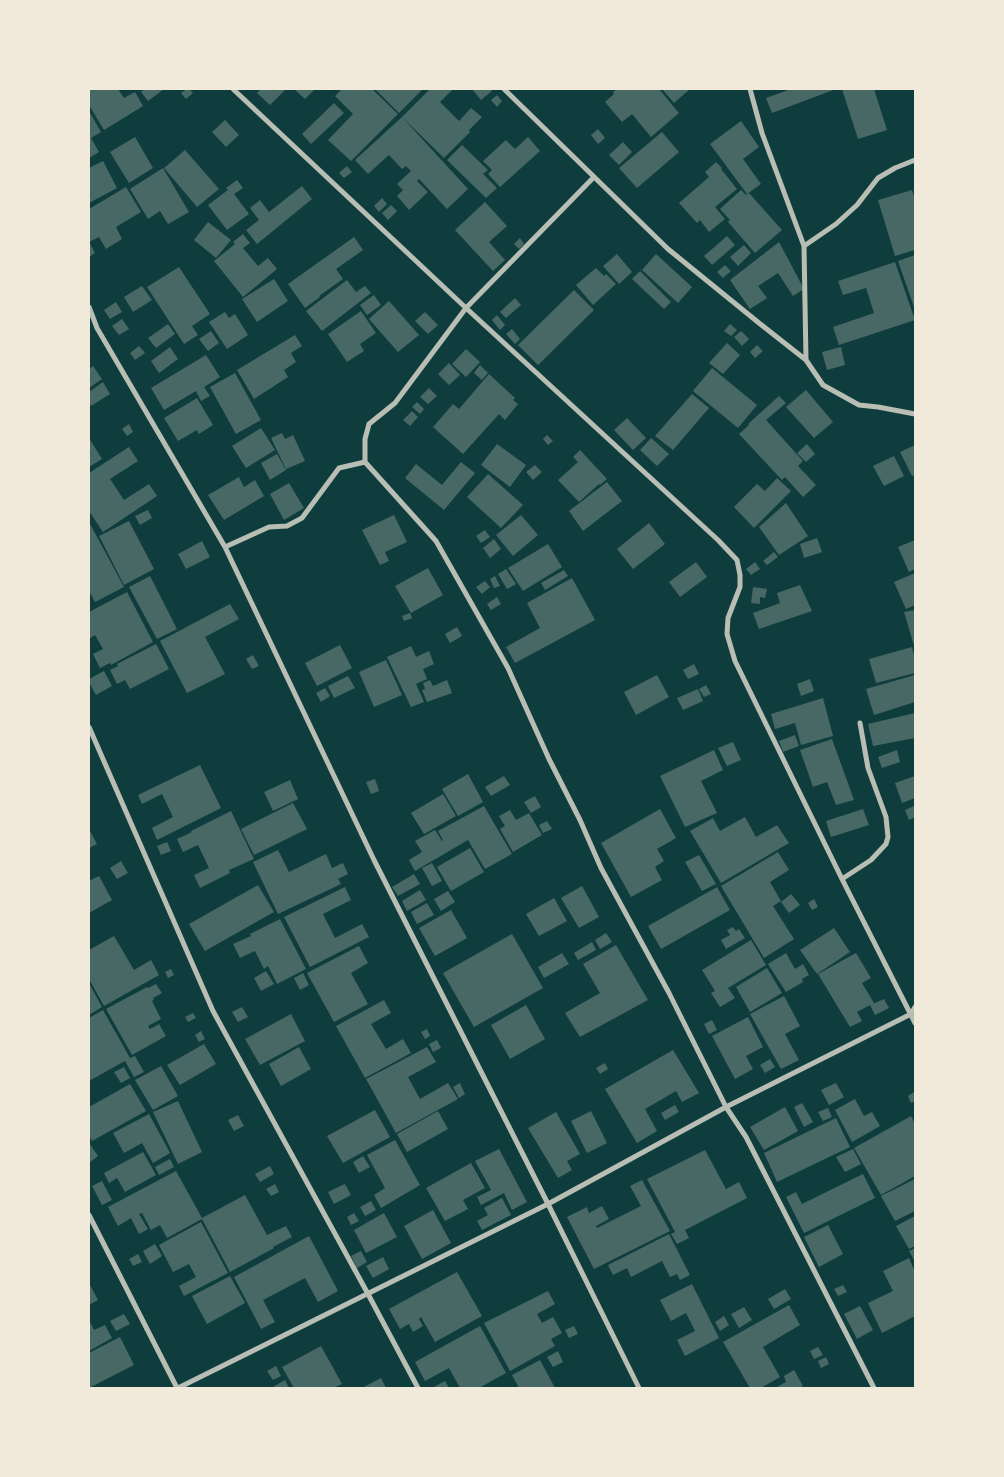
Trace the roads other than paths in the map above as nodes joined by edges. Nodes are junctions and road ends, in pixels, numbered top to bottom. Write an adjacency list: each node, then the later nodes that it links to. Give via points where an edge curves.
1 (232, 89): 8 (street)
2 (504, 89): 5 (street)
3 (750, 89): 6 (street, via 762,133)
4 (915, 160): 6 (street, via 878,178 857,205)
5 (594, 178): 8 (street); 9 (street, via 668,249)
6 (804, 246): 9 (street)
7 (89, 307): 12 (street, via 97,328)
8 (466, 308): 11 (street, via 395,404 369,424 365,439); 15 (street, via 736,560 740,587 728,618 727,634 735,661)
9 (806, 360): 10 (street, via 823,385 859,405)
10 (915, 414)
11 (366, 462): 12 (street, via 339,468 302,518 287,526 269,527); 19 (street, via 436,541 508,668 601,868 669,993)
12 (226, 547): 20 (street, via 374,860)
13 (860, 723): 15 (street, via 868,768 886,816 888,837 886,844 871,860)
14 (89, 727): 22 (street, via 213,1011)
15 (842, 879): 17 (street)
16 (915, 1007): 17 (street)
17 (911, 1014): 18 (street); 19 (street)
18 (915, 1023)
19 (726, 1108): 20 (street); 26 (street, via 746,1137)
20 (548, 1204): 22 (street); 25 (street)
21 (89, 1215): 23 (street)
22 (368, 1294): 23 (street); 24 (street)
23 (178, 1388)
24 (418, 1388)
25 (639, 1388)
26 (874, 1388)

